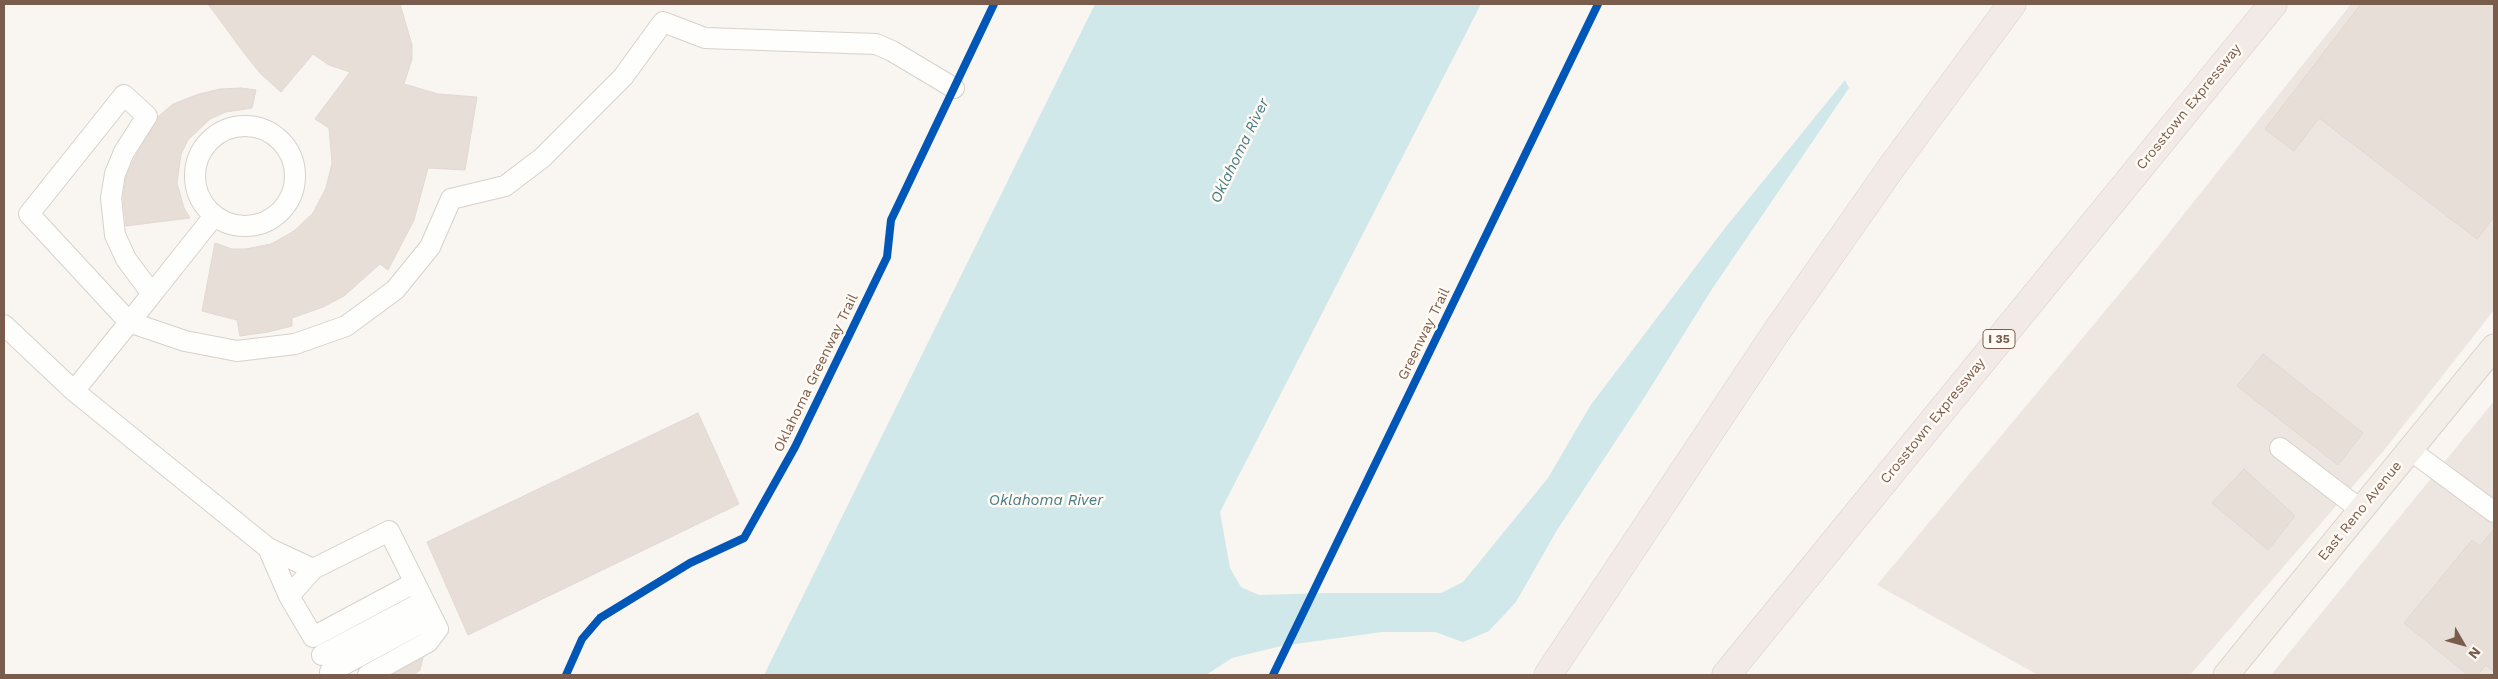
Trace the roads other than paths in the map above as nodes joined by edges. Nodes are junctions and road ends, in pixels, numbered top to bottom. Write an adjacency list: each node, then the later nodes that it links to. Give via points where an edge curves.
1 (2012, 4): 22 (highway, via 1891,168 1782,324)
2 (2273, 4): 23 (highway, Crosstown Expressway / I 35)
3 (954, 88): 6 (lane, via 876,44 705,38 664,22 623,77 542,158 505,186 451,199 430,247 395,290 346,326 294,344 237,352 185,341)
4 (214, 216): 4 (lane, via 242,227 259,225 286,205 294,189 295,172 291,155 281,141 267,131 252,126 236,126 220,132 208,142 194,171 195,187 201,202); 5 (lane)
5 (152, 294): 6 (lane); 6 (lane, via 126,259 115,235 111,198 115,174 124,152 147,116 124,95 29,214)
6 (129, 322): 9 (lane)
7 (4, 325): 9 (lane)
8 (2494, 347): 11 (main road, East Reno Avenue)
9 (74, 391): 14 (lane)
10 (2280, 448): 12 (lane)
11 (2410, 450): 12 (main road, East Reno Avenue); 13 (lane)
12 (2361, 510): 24 (main road, East Reno Avenue)
13 (2494, 512)
14 (268, 548): 15 (lane); 17 (lane)
15 (313, 568): 16 (lane, via 389,531); 17 (lane)
16 (414, 583): 18 (lane); 19 (lane)
17 (289, 596): 19 (lane)
18 (428, 609): 20 (lane); 21 (lane, via 438,629 428,642)
19 (313, 637): 20 (lane)
20 (328, 667)
21 (368, 675)
22 (1548, 675)
23 (1726, 675)
24 (2226, 675)

